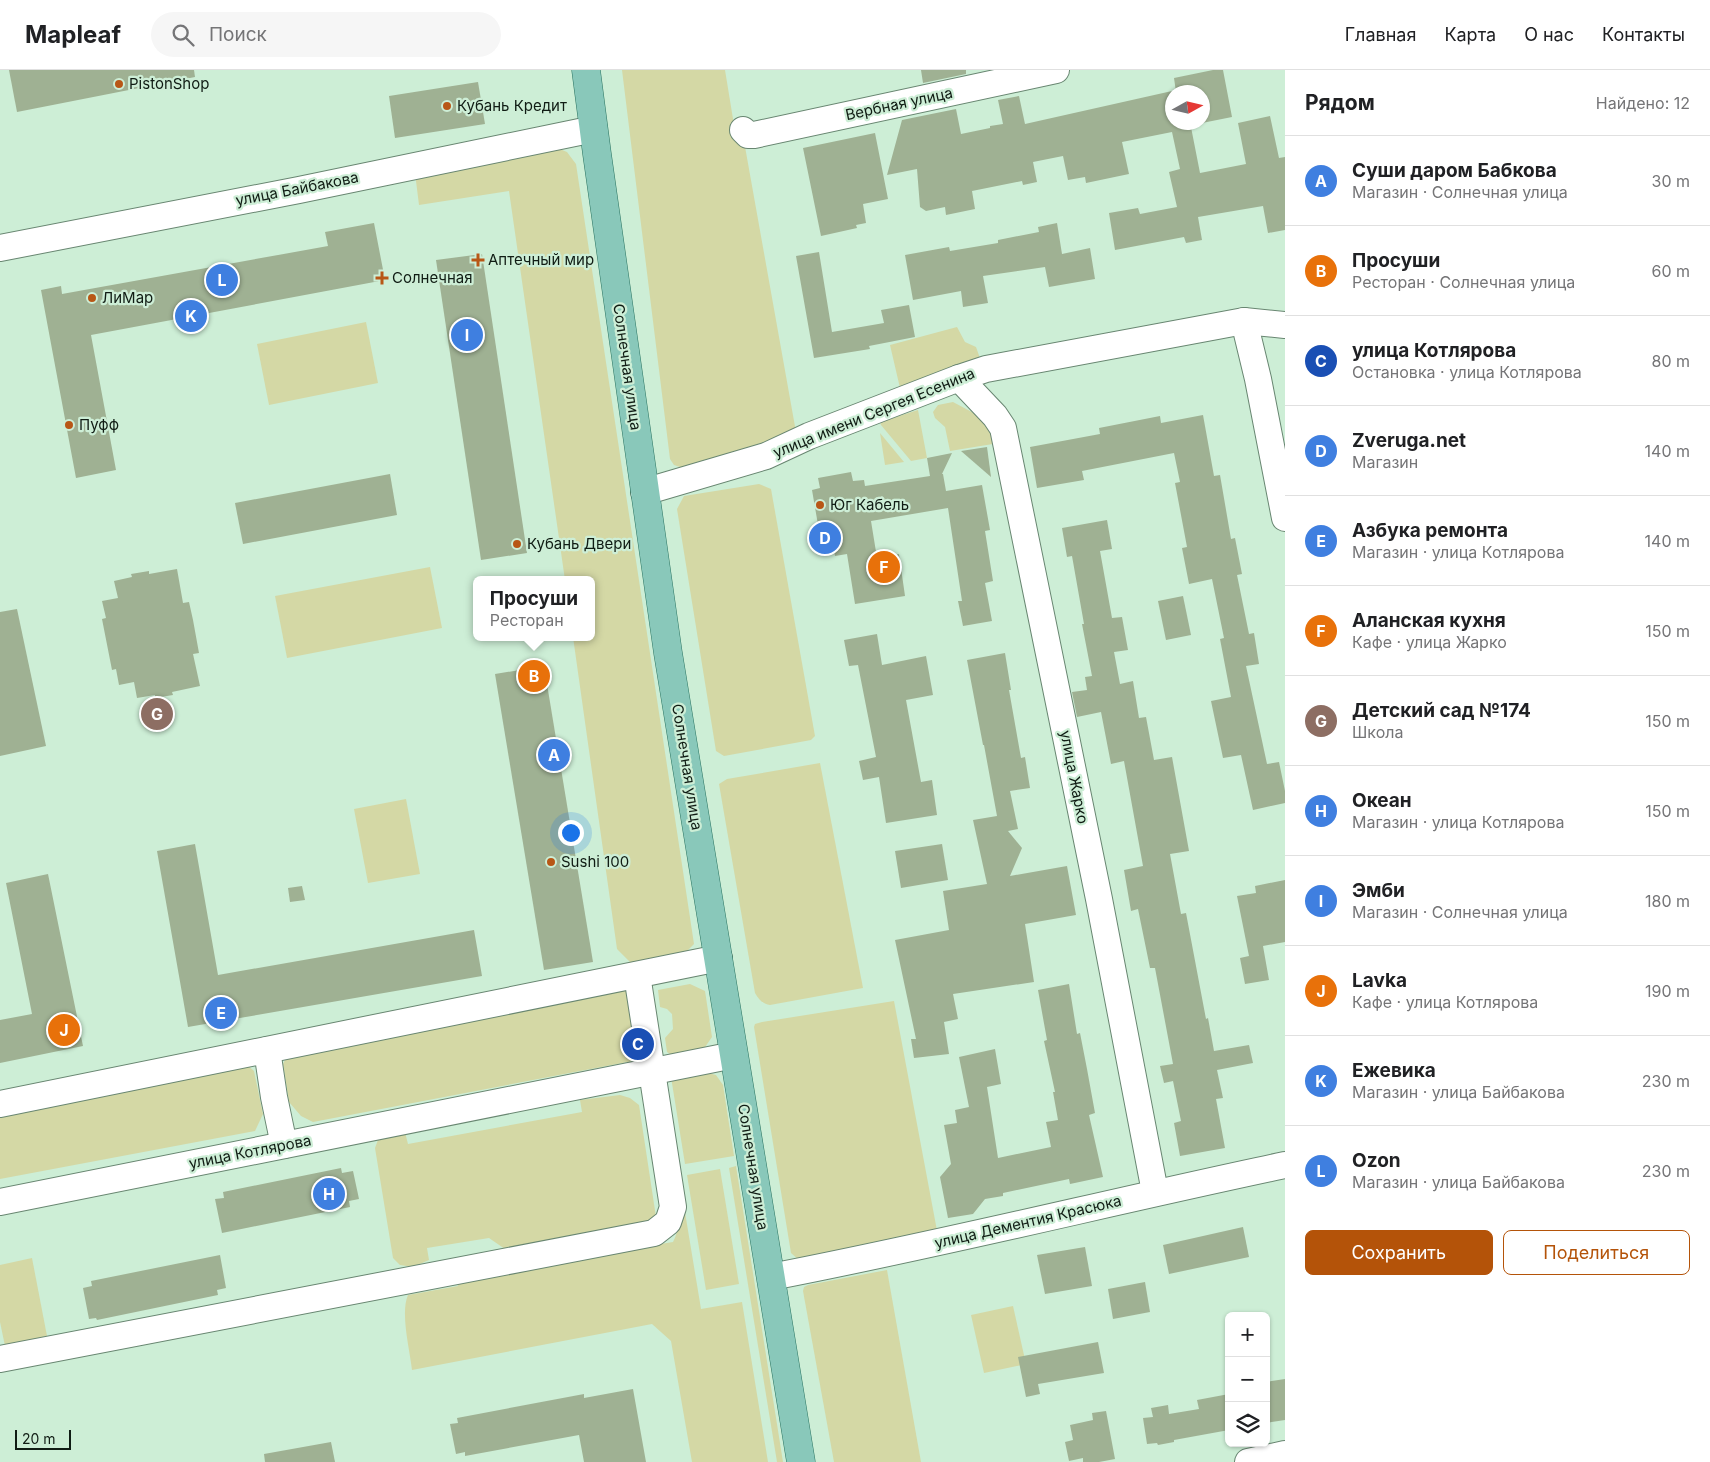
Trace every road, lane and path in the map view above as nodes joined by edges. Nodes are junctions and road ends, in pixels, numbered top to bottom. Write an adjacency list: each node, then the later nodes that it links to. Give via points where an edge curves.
1 (586, 70): 3 (main road, Солнечная улица)
2 (1056, 70): 4 (street, Вербная улица, via 754,135)
3 (594, 129): 5 (street, улица Байбакова); 9 (main road, Солнечная улица)
4 (743, 130)
5 (0, 248)
6 (1244, 321): 7 (street, улица имени Сергея Есенина); 8 (street, улица имени Сергея Есенина, via 1013,364); 10 (street)
7 (1285, 325)
8 (959, 378): 9 (street, улица имени Сергея Есенина, via 766,456); 19 (street, улица Жарко, via 1003,428)
9 (644, 492): 11 (main road, Солнечная улица)
10 (1285, 518)
11 (719, 958): 12 (street); 14 (main road, Солнечная улица)
12 (637, 975): 13 (street); 15 (street)
13 (267, 1050): 16 (street); 17 (street)
14 (734, 1055): 15 (street, улица Котлярова); 21 (main road, Солнечная улица)
15 (652, 1071): 17 (street, улица Котлярова); 22 (street, via 673,1207 668,1222 654,1233)
16 (0, 1104)
17 (284, 1145): 20 (street, улица Котлярова)
18 (1285, 1165): 19 (street, улица Дементия Красюка)
19 (1155, 1192): 21 (street, улица Дементия Красюка, via 872,1258)
20 (0, 1202)
21 (771, 1278): 24 (main road, Солнечная улица)
22 (0, 1359)
23 (1285, 1454): 25 (street)
24 (802, 1462)
25 (1248, 1462)

